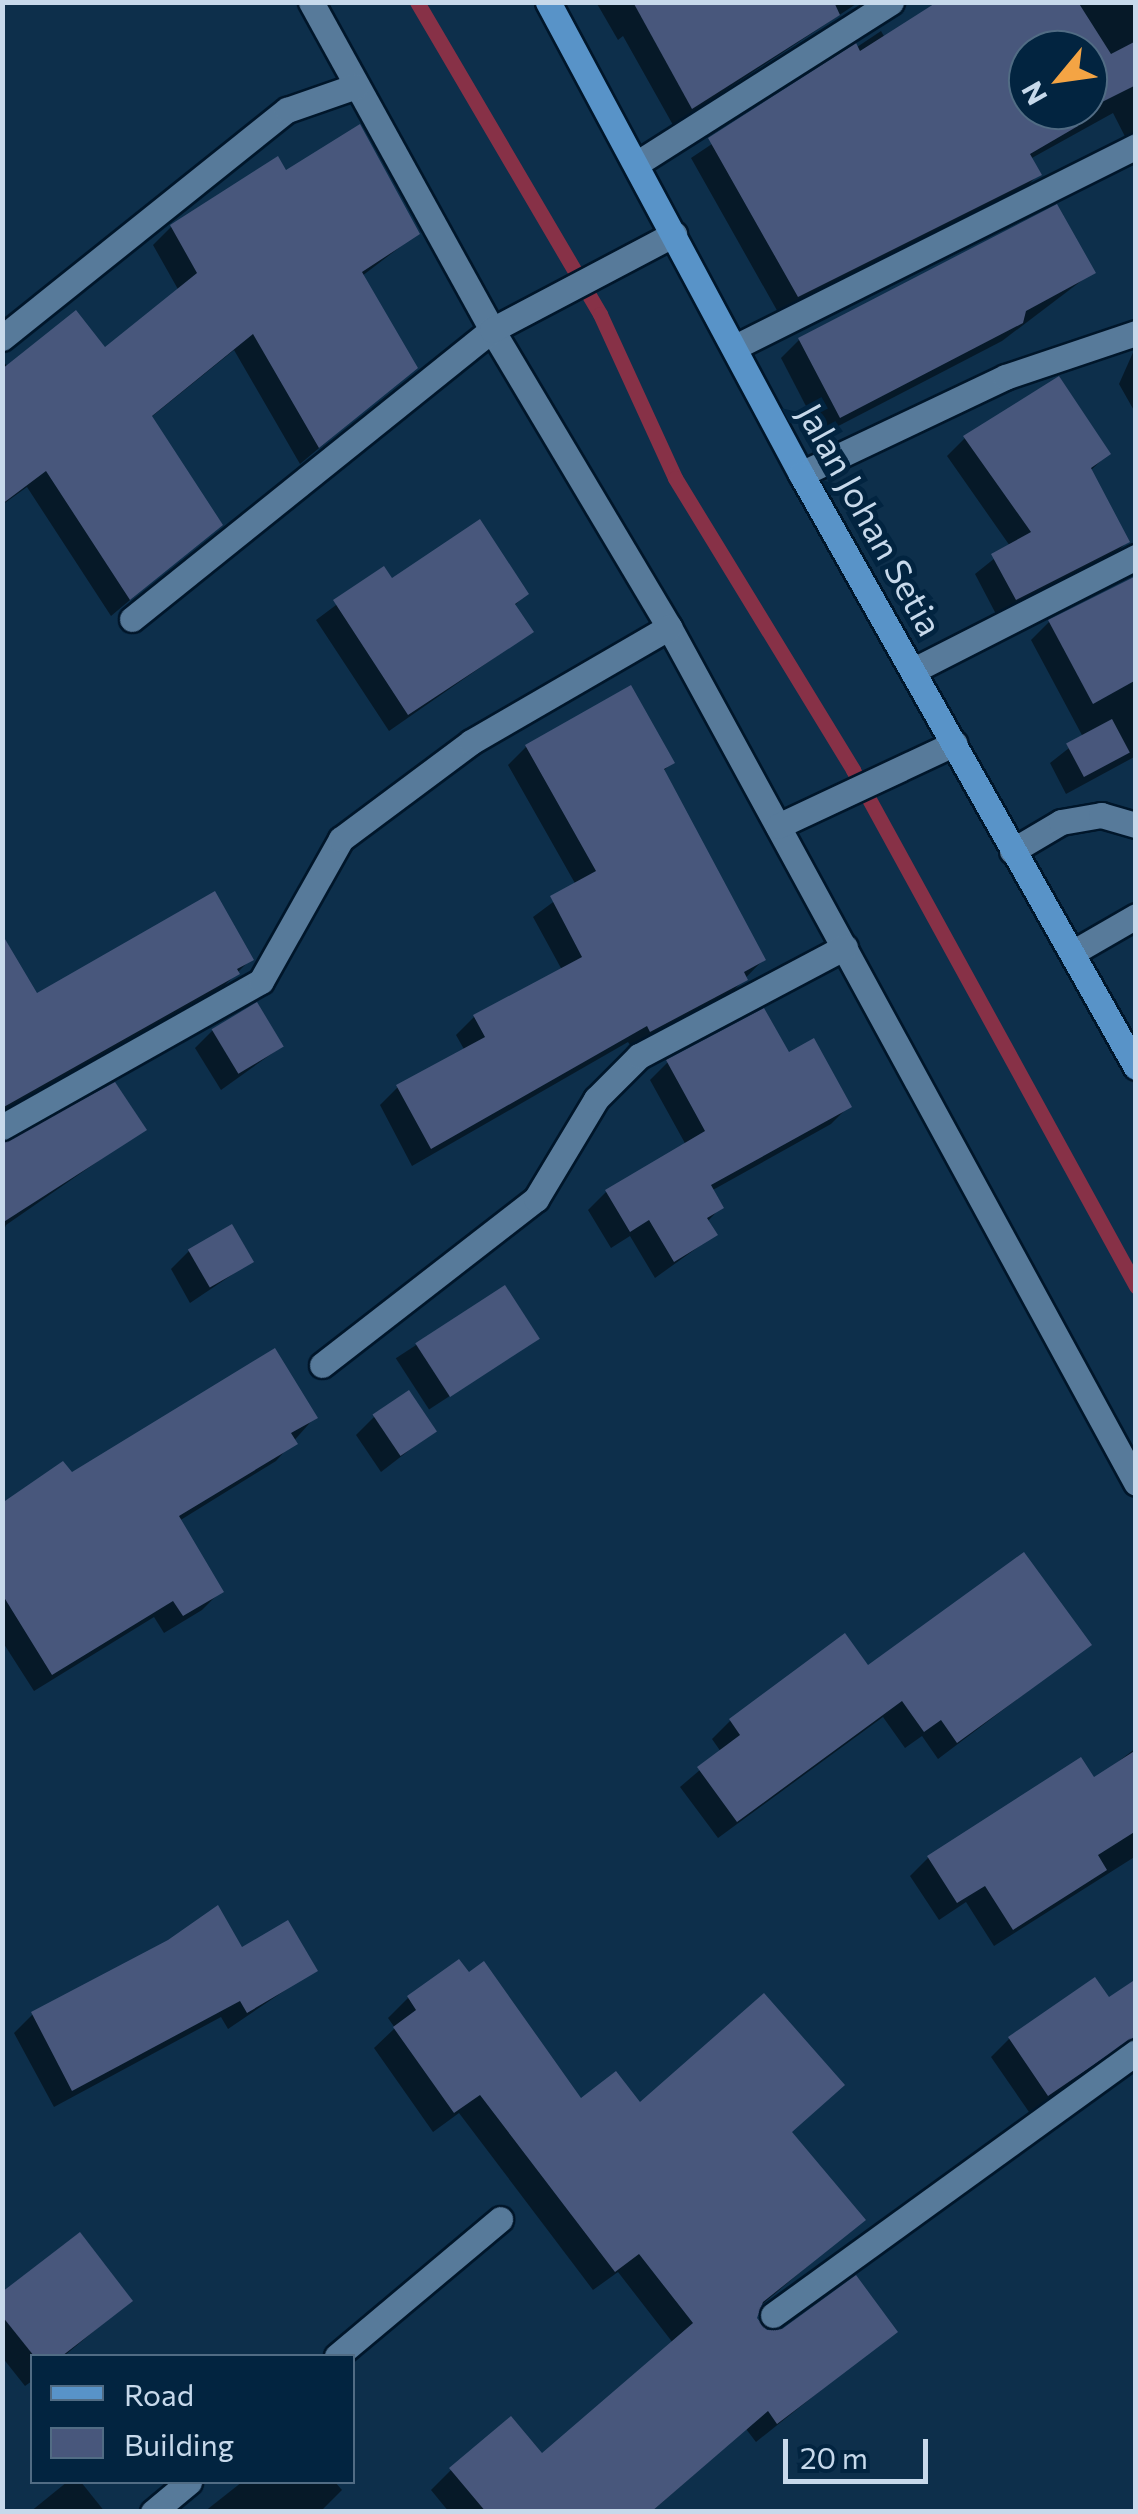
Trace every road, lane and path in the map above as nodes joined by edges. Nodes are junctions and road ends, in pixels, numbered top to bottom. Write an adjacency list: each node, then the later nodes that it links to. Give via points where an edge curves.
1 (310, 2): 4 (street)
2 (548, 2): 6 (main road, Jalan Johan Setia)
3 (891, 2): 6 (street)
4 (356, 86): 8 (street); 10 (street, via 286,110)
5 (1136, 146): 11 (street)
6 (636, 164): 7 (main road, Jalan Johan Setia)
7 (674, 234): 8 (street); 11 (main road, Jalan Johan Setia)
8 (492, 330): 14 (street); 15 (street)
9 (1136, 332): 12 (street, via 1005,377)
10 (2, 338)
11 (737, 346): 12 (main road, Jalan Johan Setia)
12 (801, 474): 16 (main road, Jalan Johan Setia)
13 (1136, 556): 16 (street)
14 (132, 619)
15 (669, 627): 19 (street); 25 (street, via 471,742 341,839 261,981)
16 (916, 669): 17 (main road, Jalan Johan Setia)
17 (955, 743): 19 (street); 20 (main road, Jalan Johan Setia)
18 (1136, 824): 20 (street, via 1101,814 1061,822)
19 (778, 826): 22 (street)
20 (1012, 851): 23 (main road, Jalan Johan Setia)
21 (1136, 916): 23 (street)
22 (845, 946): 26 (street, via 638,1056 596,1099 536,1199); 27 (street)
23 (1072, 954): 24 (main road, Jalan Johan Setia)
24 (1136, 1067)
25 (2, 1127)
26 (322, 1365)
27 (1136, 1483)
28 (1136, 2052): 30 (street)
29 (500, 2219): 31 (street)
30 (774, 2316)
31 (339, 2354)
32 (186, 2484): 33 (street)
33 (153, 2512)

